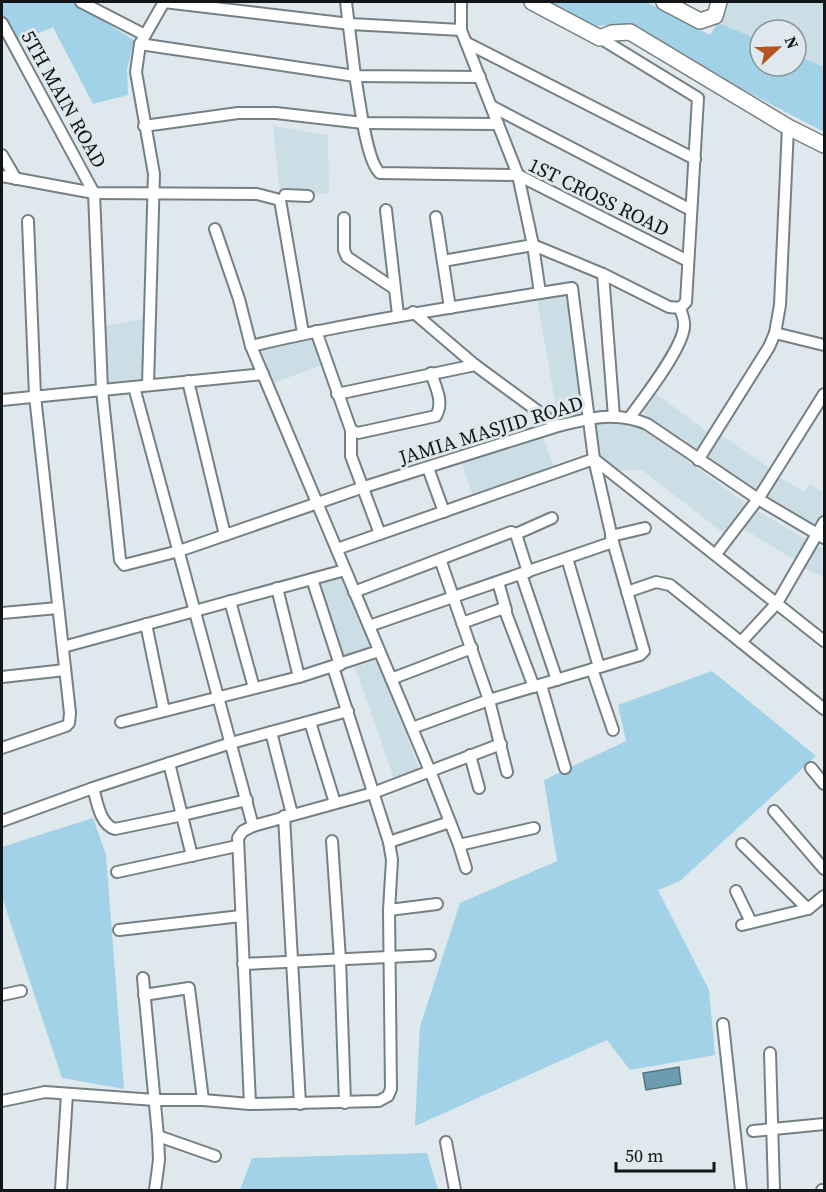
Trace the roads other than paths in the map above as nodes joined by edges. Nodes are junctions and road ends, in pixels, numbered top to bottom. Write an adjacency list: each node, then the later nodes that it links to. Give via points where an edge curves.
1 (81, 2): 12 (street)
2 (164, 2): 9 (street); 12 (street)
3 (346, 2): 9 (street)
4 (461, 2): 10 (street)
5 (532, 2): 11 (street)
6 (664, 2): 7 (street, via 700,21 715,16)
7 (719, 2)
8 (2, 23): 28 (street, 5TH MAIN ROAD)
9 (350, 24): 10 (street); 14 (street)
10 (461, 30): 13 (street)
11 (600, 38): 20 (street, via 630,32); 23 (street, via 698,98)
12 (143, 40): 14 (street); 19 (street, via 136,72)
13 (467, 43): 15 (street); 23 (street)
14 (356, 76): 15 (street); 17 (street)
15 (480, 77): 16 (street)
16 (491, 106): 18 (street); 32 (street)
17 (363, 123): 18 (street); 19 (street, via 276,113); 24 (street, 1ST CROSS ROAD, via 374,167 383,174)
18 (498, 124): 24 (street)
19 (144, 126): 27 (street, via 153,160)
20 (788, 127): 21 (street); 49 (street, via 780,305)
21 (825, 145)
22 (2, 155): 26 (street)
23 (696, 159): 32 (street)
24 (518, 175): 37 (street); 39 (street, 1ST CROSS ROAD)
25 (2, 176): 26 (street)
26 (16, 179): 28 (street)
27 (153, 192): 28 (street); 48 (street, via 257,194 280,200); 56 (street)
28 (94, 193): 58 (street)
29 (285, 195): 30 (street)
30 (308, 196)
31 (386, 210): 41 (street)
32 (691, 210): 39 (street)
33 (435, 217): 38 (street)
34 (344, 218): 41 (street, via 347,257)
35 (28, 221): 61 (street)
36 (215, 229): 51 (street)
37 (533, 245): 38 (street); 40 (street); 42 (street)
38 (443, 261): 43 (street)
39 (688, 261): 44 (street, via 686,302)
40 (603, 274): 44 (street); 63 (street)
41 (395, 288): 46 (street)
42 (540, 293): 43 (street); 65 (street, via 572,288)
43 (450, 308): 45 (street)
44 (680, 308): 64 (street, via 684,320 682,338)
45 (413, 312): 46 (street); 52 (street)
46 (398, 315): 47 (street)
47 (316, 331): 48 (street); 59 (street)
48 (303, 333): 51 (street)
49 (775, 333): 50 (street); 69 (street)
50 (825, 345)
51 (251, 346): 54 (street)
52 (475, 365): 53 (street); 66 (street)
53 (432, 373): 59 (street); 67 (street, via 440,403 435,416 358,433)
54 (263, 374): 55 (street); 73 (street)
55 (188, 381): 56 (street); 80 (street)
56 (148, 385): 57 (street)
57 (134, 387): 58 (street); 84 (street)
58 (102, 390): 61 (street); 84 (street, JAMIA MASJID ROAD, via 120,562 126,565)
59 (337, 394): 67 (street)
60 (825, 394): 72 (street)
61 (34, 396): 62 (street); 98 (street)
62 (2, 400)
63 (614, 417): 64 (street, JAMIA MASJID ROAD); 65 (street, JAMIA MASJID ROAD)
64 (630, 417): 69 (street, JAMIA MASJID ROAD, via 647,424)
65 (588, 418): 66 (street, JAMIA MASJID ROAD); 68 (street)
66 (558, 426): 70 (street, JAMIA MASJID ROAD)
67 (351, 430): 71 (street, via 351,456)
68 (594, 459): 74 (street); 82 (street); 85 (street)
69 (698, 460): 72 (street, JAMIA MASJID ROAD)
70 (428, 468): 71 (street, JAMIA MASJID ROAD); 74 (street)
71 (361, 488): 73 (street, JAMIA MASJID ROAD); 78 (street)
72 (758, 500): 81 (street, JAMIA MASJID ROAD); 85 (street)
73 (318, 504): 80 (street, JAMIA MASJID ROAD); 83 (street)
74 (444, 512): 78 (street)
75 (552, 518): 79 (street)
76 (825, 522): 81 (street)
77 (645, 528): 82 (street)
78 (380, 534): 83 (street)
79 (516, 534): 87 (street, via 511,532); 89 (street)
80 (225, 535): 84 (street, JAMIA MASJID ROAD)
81 (821, 536): 97 (street)
82 (612, 539): 86 (street); 94 (street)
83 (337, 549): 88 (street)
84 (179, 551): 100 (street)
85 (716, 555): 97 (street)
86 (567, 558): 89 (street); 111 (street)
87 (440, 559): 93 (street); 95 (street)
88 (345, 570): 90 (street); 93 (street)
89 (524, 573): 91 (street); 116 (street)
90 (312, 579): 92 (street); 110 (street)
91 (498, 582): 95 (street); 99 (street)
92 (277, 588): 96 (street); 114 (street)
93 (354, 592): 104 (street)
94 (627, 592): 106 (street, via 656,582 670,585); 111 (street, via 644,651)
95 (453, 597): 102 (street); 104 (street)
96 (230, 601): 100 (street); 118 (street)
97 (777, 603): 105 (street); 106 (street)
98 (58, 608): 101 (street); 107 (street)
99 (506, 610): 102 (street, via 502,608); 117 (street)
100 (195, 611): 103 (street); 119 (street)
101 (2, 613)
102 (462, 623): 108 (street)
103 (146, 624): 107 (street); 122 (street)
104 (369, 626): 109 (street)
105 (825, 641)
106 (741, 642): 121 (street)
107 (63, 647): 112 (street)
108 (472, 648): 115 (street); 120 (street)
109 (380, 651): 110 (street); 115 (street)
110 (337, 666): 114 (street); 123 (street)
111 (596, 668): 116 (street); 127 (street)
112 (65, 670): 113 (street); 131 (street, via 69,723)
113 (2, 677)
114 (299, 677): 118 (street)
115 (391, 679): 126 (street)
116 (557, 680): 117 (street)
117 (537, 686): 120 (street); 134 (street)
118 (254, 688): 119 (street)
119 (219, 698): 122 (street); 129 (street)
120 (489, 700): 126 (street); 130 (street)
121 (825, 709)
122 (164, 711): 124 (street)
123 (348, 711): 125 (street); 141 (street)
124 (121, 722)
125 (310, 722): 128 (street); 143 (street)
126 (411, 728): 136 (street)
127 (613, 730)
128 (271, 732): 129 (street); 146 (street)
129 (231, 743): 133 (street); 142 (street)
130 (501, 744): 132 (street); 137 (street)
131 (2, 748)
132 (470, 755): 136 (street); 140 (street)
133 (169, 763): 139 (street); 145 (street)
134 (566, 768)
135 (811, 768): 138 (street)
136 (430, 771): 141 (street); 148 (street)
137 (507, 771)
138 (825, 784)
139 (93, 788): 145 (street, via 104,822 111,829); 147 (street)
140 (480, 788)
141 (373, 793): 143 (street); 152 (street)
142 (247, 800): 145 (street); 149 (street)
143 (335, 803): 146 (street)
144 (774, 811): 158 (street)
145 (183, 815): 156 (street)
146 (288, 815): 149 (street); 170 (street)
147 (2, 821)
148 (450, 822): 152 (street); 154 (street)
149 (253, 826): 155 (street, via 243,831)
150 (534, 828): 154 (street)
151 (332, 841): 169 (street)
152 (389, 842): 164 (street)
153 (742, 843): 163 (street)
154 (459, 845): 157 (street)
155 (237, 846): 156 (street); 165 (street)
156 (192, 856): 159 (street)
157 (466, 868)
158 (825, 869)
159 (117, 872)
160 (736, 891): 163 (street, via 746,924)
161 (825, 896): 163 (street)
162 (437, 904): 164 (street)
163 (808, 909)
164 (389, 910): 168 (street)
165 (241, 916): 166 (street); 171 (street)
166 (119, 930)
167 (430, 955): 168 (street)
168 (390, 957): 169 (street); 182 (street, via 391,1089 379,1101)
169 (340, 959): 170 (street); 182 (street)
170 (292, 961): 171 (street); 184 (street)
171 (243, 964): 183 (street)
172 (143, 978): 174 (street)
173 (21, 991): 175 (street)
174 (144, 994): 179 (street); 180 (street, via 189,988)
175 (2, 995)
176 (723, 1024): 194 (street)
177 (770, 1053): 186 (street)
178 (67, 1094): 179 (street); 181 (street, via 35,1093); 192 (street)
179 (155, 1100): 180 (street); 188 (street)
180 (203, 1100): 183 (street)
181 (2, 1101)
182 (345, 1103): 184 (street)
183 (250, 1104): 184 (street)
184 (300, 1104)
185 (825, 1124): 186 (street)
186 (772, 1130): 187 (street); 195 (street)
187 (753, 1131)
188 (158, 1136): 190 (street); 191 (street)
189 (446, 1142): 193 (street)
190 (215, 1156)
191 (158, 1190)
192 (61, 1191)
193 (455, 1191)
194 (741, 1191)
195 (774, 1191)

